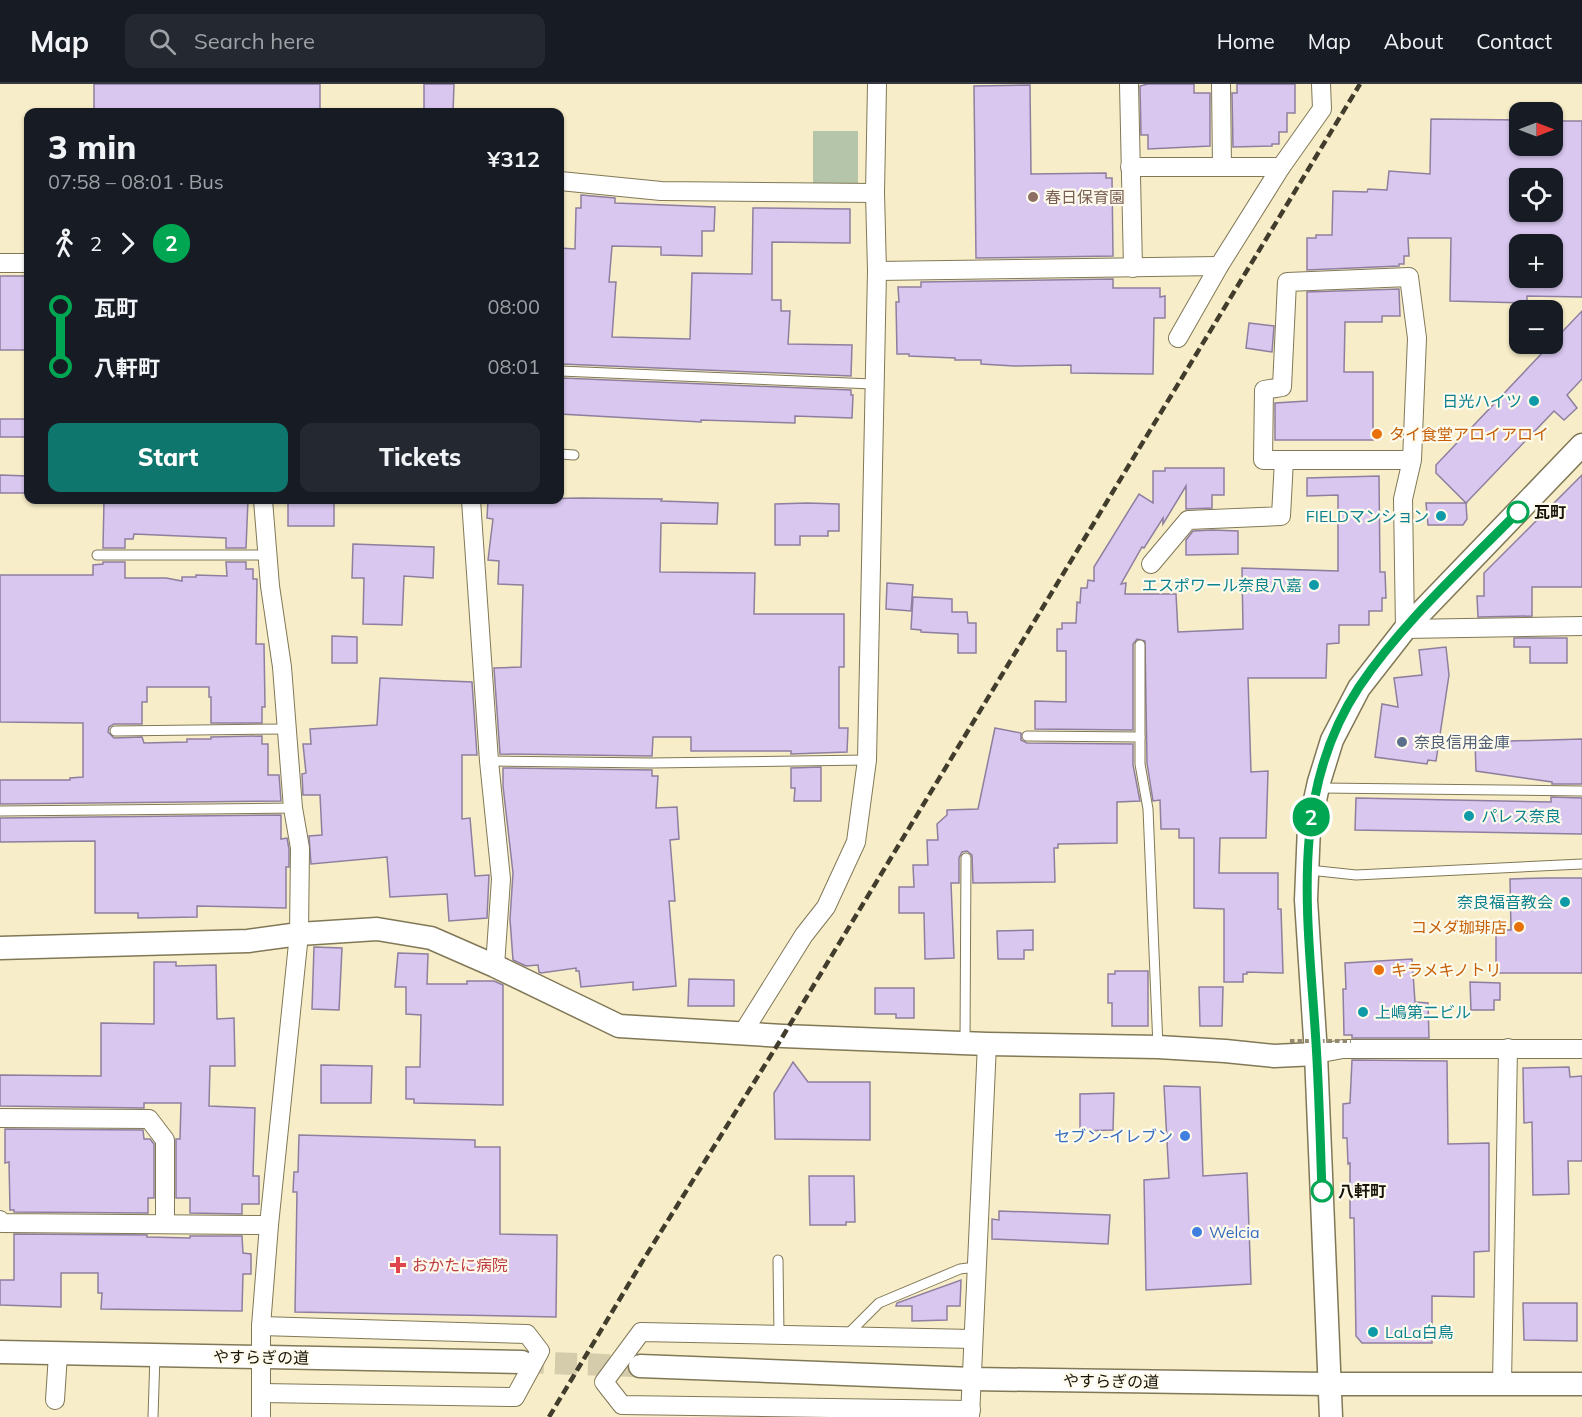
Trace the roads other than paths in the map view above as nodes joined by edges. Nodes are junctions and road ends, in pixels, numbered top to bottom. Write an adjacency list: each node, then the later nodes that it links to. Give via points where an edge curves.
1 (877, 84): 9 (street)
2 (1130, 84): 5 (street)
3 (1221, 84): 6 (street)
4 (1321, 84): 7 (street, via 1322,109)
5 (1130, 166): 6 (street); 13 (street)
6 (1222, 167): 7 (street)
7 (1281, 167): 12 (street)
8 (564, 181): 9 (street, via 661,191)
9 (875, 193): 14 (street)
10 (0, 263): 11 (street)
11 (24, 263)
12 (1219, 266): 13 (street); 15 (street)
13 (1133, 268): 14 (street)
14 (877, 271): 17 (street)
15 (1178, 338)
16 (564, 371): 17 (lane)
17 (873, 384): 35 (street)
18 (1582, 445): 29 (street)
19 (564, 454): 20 (lane)
20 (574, 455)
21 (1284, 460): 22 (street); 22 (street, via 1263,460 1264,390 1282,387 1287,282 1408,278 1417,338); 27 (street, via 1281,516 1188,520)
22 (1412, 460): 29 (street, via 1403,499)
23 (263, 504): 26 (street)
24 (471, 504): 36 (street)
25 (97, 555): 26 (lane)
26 (268, 555): 31 (street)
27 (1151, 564)
28 (1582, 626): 29 (street)
29 (1405, 629): 37 (street, via 1359,688 1332,740)
30 (1140, 645): 34 (lane)
31 (286, 729): 32 (lane); 39 (street)
32 (115, 731)
33 (1027, 736): 34 (lane)
34 (1140, 737): 49 (lane, via 1148,809)
35 (867, 760): 36 (lane); 47 (street, via 856,842 826,907)
36 (489, 761): 46 (street, via 501,879)
37 (1317, 788): 38 (lane); 43 (street, via 1309,826)
38 (1582, 791)
39 (293, 808): 40 (lane); 44 (street, via 300,848)
40 (0, 811)
41 (966, 858): 48 (lane)
42 (1582, 864): 43 (lane, via 1356,875)
43 (1307, 869): 52 (street)
44 (299, 934): 45 (street, via 248,941); 46 (street, via 377,929 431,938); 56 (street)
45 (0, 948)
46 (495, 966): 47 (street, via 619,1026)
47 (742, 1034): 48 (street)
48 (976, 1043): 49 (street); 58 (street)
49 (1158, 1047): 52 (street, via 1274,1056)
50 (1508, 1048): 51 (street); 52 (street, via 1342,1049); 71 (street)
51 (1582, 1049)
52 (1316, 1054): 70 (street)
53 (0, 1118): 55 (street, via 149,1119 165,1140)
54 (0, 1220): 55 (street)
55 (165, 1224): 56 (street)
56 (269, 1226): 59 (street)
57 (778, 1260): 60 (lane)
58 (976, 1267): 61 (lane, via 960,1269 879,1303); 62 (street)
59 (261, 1326): 66 (street); 73 (street, via 527,1334 540,1351 515,1397)
60 (779, 1334): 61 (street); 75 (street, via 641,1332 604,1383 622,1405)
61 (846, 1336): 62 (street)
62 (973, 1339): 69 (street)
63 (0, 1352): 64 (street, やすらぎの道)
64 (58, 1354): 65 (street, やすらぎの道); 74 (street)
65 (155, 1355): 66 (street, やすらぎの道); 77 (lane)
66 (261, 1357): 67 (street, やすらぎの道); 73 (street)
67 (522, 1362)
68 (640, 1366): 69 (street, やすらぎの道)
69 (972, 1379): 70 (street, やすらぎの道); 76 (street)
70 (1329, 1384): 71 (street, やすらぎの道); 79 (street)
71 (1502, 1384): 72 (street, やすらぎの道)
72 (1582, 1384)
73 (261, 1393): 78 (street)
74 (55, 1400)
75 (772, 1412): 76 (street)
76 (970, 1414)
77 (153, 1417)
78 (261, 1417)
79 (1331, 1417)

